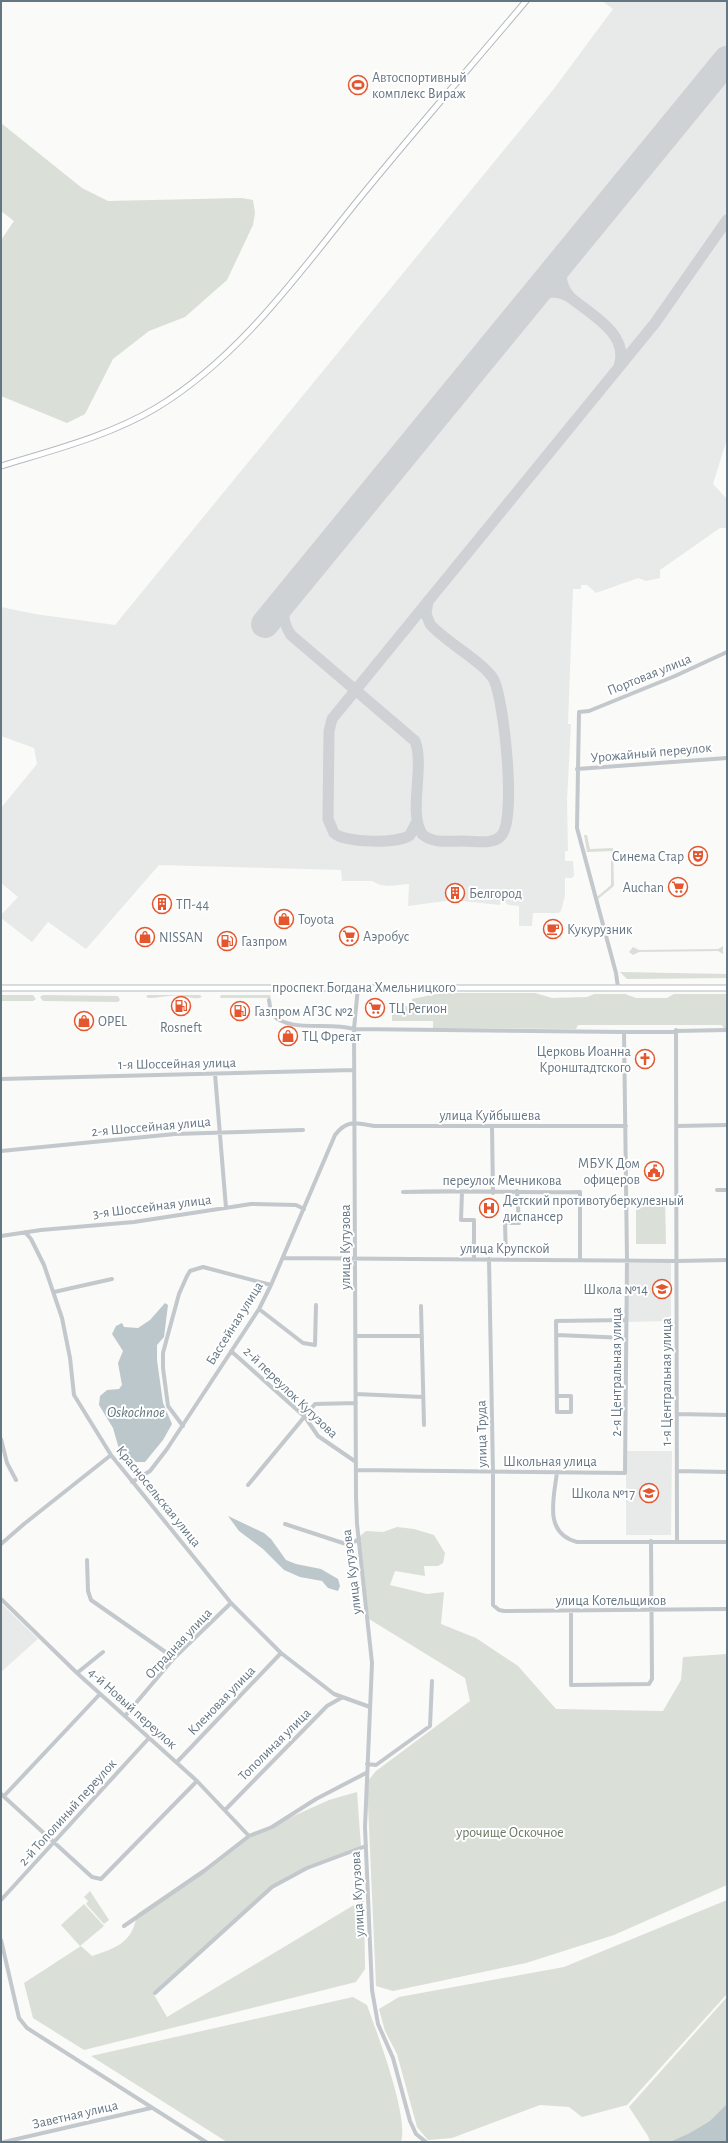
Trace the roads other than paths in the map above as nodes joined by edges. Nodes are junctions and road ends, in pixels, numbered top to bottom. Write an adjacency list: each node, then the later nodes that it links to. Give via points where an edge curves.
1 (526, 1): 2 (main road, via 267,312 229,351 195,381 155,408 78,442)
2 (1, 466)
3 (727, 652): 5 (street, Портовая улица, via 589,711 579,712)
4 (727, 758): 5 (street, Урожайный переулок)
5 (577, 769): 8 (street, via 577,828)
6 (358, 987): 7 (main road, проспект Богдана Хмельницкого); 8 (main road, проспект Богдана Хмельницкого); 11 (street, улица Кутузова)
7 (1, 988)
8 (618, 988): 9 (main road, проспект Богдана Хмельницкого)
9 (727, 988)
10 (269, 1000): 11 (street, via 271,1013 284,1023 302,1026 342,1025)
11 (354, 1029): 14 (street); 15 (street, улица Кутузова)
12 (676, 1030): 13 (street); 14 (street); 21 (street, 1-я Центральная улица)
13 (727, 1030)
14 (624, 1032): 20 (street, 2-я Центральная улица)
15 (354, 1070): 16 (street, 1-я Шоссейная улица); 18 (street, улица Кутузова)
16 (215, 1074): 17 (street, 1-я Шоссейная улица); 24 (street)
17 (1, 1079)
18 (355, 1123): 22 (street, улица Куйбышева, via 374,1126); 33 (street, Бассейная улица, via 341,1127 335,1135); 37 (street, улица Кутузова)
19 (727, 1125): 21 (street)
20 (626, 1126): 22 (street, улица Куйбышева); 42 (street, 2-я Центральная улица)
21 (677, 1126): 44 (street, 1-я Центральная улица)
22 (492, 1127): 31 (street)
23 (302, 1130): 24 (street, 2-я Шоссейная улица)
24 (218, 1131): 25 (street, 2-я Шоссейная улица); 32 (street)
25 (1, 1151)
26 (717, 1190): 27 (street)
27 (727, 1190)
28 (517, 1191): 31 (street, переулок Мечникова); 40 (street, via 519,1223 506,1223); 41 (street, переулок Мечникова, via 580,1192)
29 (403, 1192): 30 (street, переулок Мечникова)
30 (462, 1192): 31 (street, переулок Мечникова); 38 (street, via 461,1220 474,1220)
31 (493, 1193)
32 (226, 1208): 33 (street, 3-я Шоссейная улица, via 272,1203 296,1205); 34 (street, 3-я Шоссейная улица, via 134,1222)
33 (304, 1209): 36 (street, Бассейная улица)
34 (25, 1232): 35 (street, 3-я Шоссейная улица); 47 (street, Красносельская улица, via 31,1239)
35 (1, 1236)
36 (283, 1258): 37 (street, улица Крупской); 46 (street, Бассейная улица)
37 (356, 1259): 38 (street, улица Крупской); 53 (street, улица Кутузова)
38 (474, 1259): 39 (street, улица Крупской)
39 (489, 1259): 40 (street, улица Крупской); 71 (street, улица Труда)
40 (506, 1259): 41 (street, улица Крупской)
41 (580, 1260): 42 (street, улица Крупской)
42 (627, 1260): 44 (street, улица Крупской); 51 (street, 2-я Центральная улица)
43 (727, 1260): 44 (street, улица Крупской)
44 (677, 1261): 61 (street, 1-я Центральная улица)
45 (112, 1280): 47 (street)
46 (271, 1285): 50 (street, Бассейная улица); 65 (street, via 203,1267 190,1271 179,1294 167,1338 163,1368 168,1406)
47 (54, 1292): 67 (street, Красносельская улица, via 68,1345 74,1395)
48 (316, 1306): 50 (street, via 315,1345 303,1344)
49 (421, 1306): 54 (street)
50 (259, 1310): 56 (street, Бассейная улица)
51 (626, 1320): 52 (street, via 556,1321); 55 (street, 2-я Центральная улица)
52 (557, 1335): 55 (street); 58 (street)
53 (356, 1336): 54 (street); 57 (street, улица Кутузова)
54 (422, 1336): 59 (street)
55 (626, 1338): 74 (street, 2-я Центральная улица)
56 (231, 1351): 63 (street, 2-й переулок Кутузова); 65 (street, Бассейная улица)
57 (356, 1394): 59 (street); 60 (street, улица Кутузова)
58 (557, 1396): 58 (street, via 557,1412 571,1412 571,1396)
59 (423, 1397): 64 (street)
60 (356, 1403): 63 (street, via 315,1404); 68 (street, улица Кутузова)
61 (677, 1414): 62 (street); 70 (street, 1-я Центральная улица)
62 (727, 1415)
63 (305, 1417): 68 (street, 2-й переулок Кутузова, via 318,1436); 77 (street)
64 (424, 1425)
65 (183, 1426): 76 (street, Бассейная улица, via 150,1471)
66 (1, 1439): 75 (street, via 7,1463)
67 (111, 1455): 76 (street, Красносельская улица); 83 (street)
68 (356, 1462): 69 (street, улица Кутузова)
69 (356, 1470): 71 (street, Школьная улица); 79 (street, улица Кутузова)
70 (677, 1471): 73 (street); 81 (street, 1-я Центральная улица)
71 (493, 1472): 72 (street, Школьная улица); 87 (street, улица Труда, via 492,1601)
72 (557, 1472): 74 (street, Школьная улица); 80 (street, via 553,1516 562,1536 577,1542)
73 (727, 1472)
74 (625, 1473)
75 (16, 1480)
76 (132, 1482): 86 (street, Красносельская улица)
77 (248, 1485)
78 (285, 1524): 79 (street, via 343,1544 349,1545)
79 (359, 1539): 98 (street, улица Кутузова, via 372,1652)
80 (651, 1541): 81 (street); 90 (street)
81 (677, 1542): 82 (street)
82 (727, 1542)
83 (1, 1544)
84 (87, 1560): 93 (street, via 88,1591 92,1600)
85 (1, 1599): 94 (street, 4-й Новый переулок)
86 (231, 1603): 92 (street, Красносельская улица); 93 (street, Отрадная улица)
87 (496, 1608): 89 (street, улица Котельщиков, via 504,1611)
88 (727, 1609): 90 (street, улица Котельщиков)
89 (571, 1611): 90 (street, улица Котельщиков); 90 (street, via 570,1685 649,1684 652,1679)
90 (652, 1611)
91 (103, 1652): 94 (street)
92 (281, 1653): 97 (street, Красносельская улица); 101 (street, Кленовая улица)
93 (174, 1658): 99 (street, Отрадная улица)
94 (77, 1673): 96 (street, 4-й Новый переулок)
95 (432, 1681): 102 (street, via 430,1726 376,1766)
96 (100, 1694): 99 (street, 4-й Новый переулок); 105 (street)
97 (341, 1698): 98 (street, Красносельская улица); 106 (street, Тополиная улица, via 327,1706)
98 (370, 1707): 102 (street, улица Кутузова)
99 (125, 1716): 100 (street, 4-й Новый переулок)
100 (149, 1738): 101 (street, 4-й Новый переулок); 108 (street, 2-й Тополиный переулок)
101 (177, 1762): 104 (street, 4-й Новый переулок)
102 (367, 1764): 103 (street, улица Кутузова)
103 (366, 1773): 107 (street, via 316,1799 272,1827); 109 (street, улица Кутузова)
104 (197, 1781): 106 (street, 4-й Новый переулок); 108 (street, via 101,1879 92,1877)
105 (2, 1795): 108 (street)
106 (225, 1810): 107 (street, 4-й Новый переулок)
107 (249, 1836): 111 (street, via 204,1871)
108 (54, 1841): 110 (street, 2-й Тополиный переулок)
109 (366, 1846): 113 (street, via 307,1868 272,1887); 118 (street, улица Кутузова, via 372,1990 376,2014 393,2058 410,2121 416,2134)
110 (1, 1900)
111 (124, 1926)
112 (1, 1940): 114 (street, via 19,2018 27,2028)
113 (155, 1993)
114 (151, 2108): 115 (street, Заветная улица); 116 (street)
115 (13, 2141): 117 (street, Заветная улица)
116 (204, 2141)
117 (4, 2142)
118 (426, 2142)

